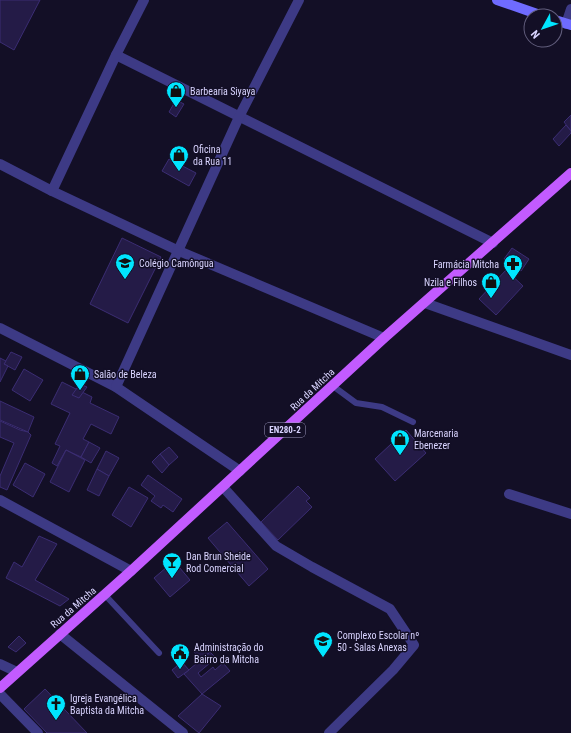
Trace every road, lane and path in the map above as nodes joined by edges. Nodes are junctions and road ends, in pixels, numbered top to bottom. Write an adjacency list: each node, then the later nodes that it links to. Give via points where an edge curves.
1 (144, 0): 7 (street)
2 (299, 0): 8 (street)
3 (497, 0): 4 (main road)
4 (523, 9)
5 (571, 10): 6 (street)
6 (568, 25)
7 (116, 55): 8 (street); 11 (street)
8 (239, 117): 12 (street); 13 (street)
9 (0, 164): 11 (street)
10 (571, 173): 12 (main road, Rua da Mitcha / EN280-2)
11 (52, 191): 13 (street)
12 (493, 243): 14 (main road, Rua da Mitcha / EN280-2)
13 (179, 251): 16 (street); 19 (street)
14 (425, 303): 16 (main road, Rua da Mitcha / EN280-2); 17 (street)
15 (0, 328): 19 (street)
16 (384, 338): 18 (main road, Rua da Mitcha / EN280-2)
17 (571, 355)
18 (333, 386): 20 (lane, via 356,403 382,407); 21 (main road, Rua da Mitcha / EN280-2)
19 (116, 387): 21 (street)
20 (413, 422)
21 (240, 471): 22 (main road, Rua da Mitcha / EN280-2)
22 (223, 487): 26 (main road, Rua da Mitcha / EN280-2); 36 (street, via 276,546 390,609 414,644 393,670)
23 (509, 494): 25 (street)
24 (0, 500): 26 (street)
25 (571, 514)
26 (132, 571): 27 (main road, Rua da Mitcha / EN280-2)
27 (105, 595): 28 (main road, Rua da Mitcha / EN280-2); 29 (lane)
28 (60, 634): 31 (main road, Rua da Mitcha / EN280-2); 35 (street)
29 (159, 653)
30 (0, 664): 31 (street)
31 (17, 672): 32 (main road, Rua da Mitcha / EN280-2)
32 (0, 688)
33 (0, 694): 34 (street)
34 (38, 733)
35 (183, 733)
36 (330, 733)

